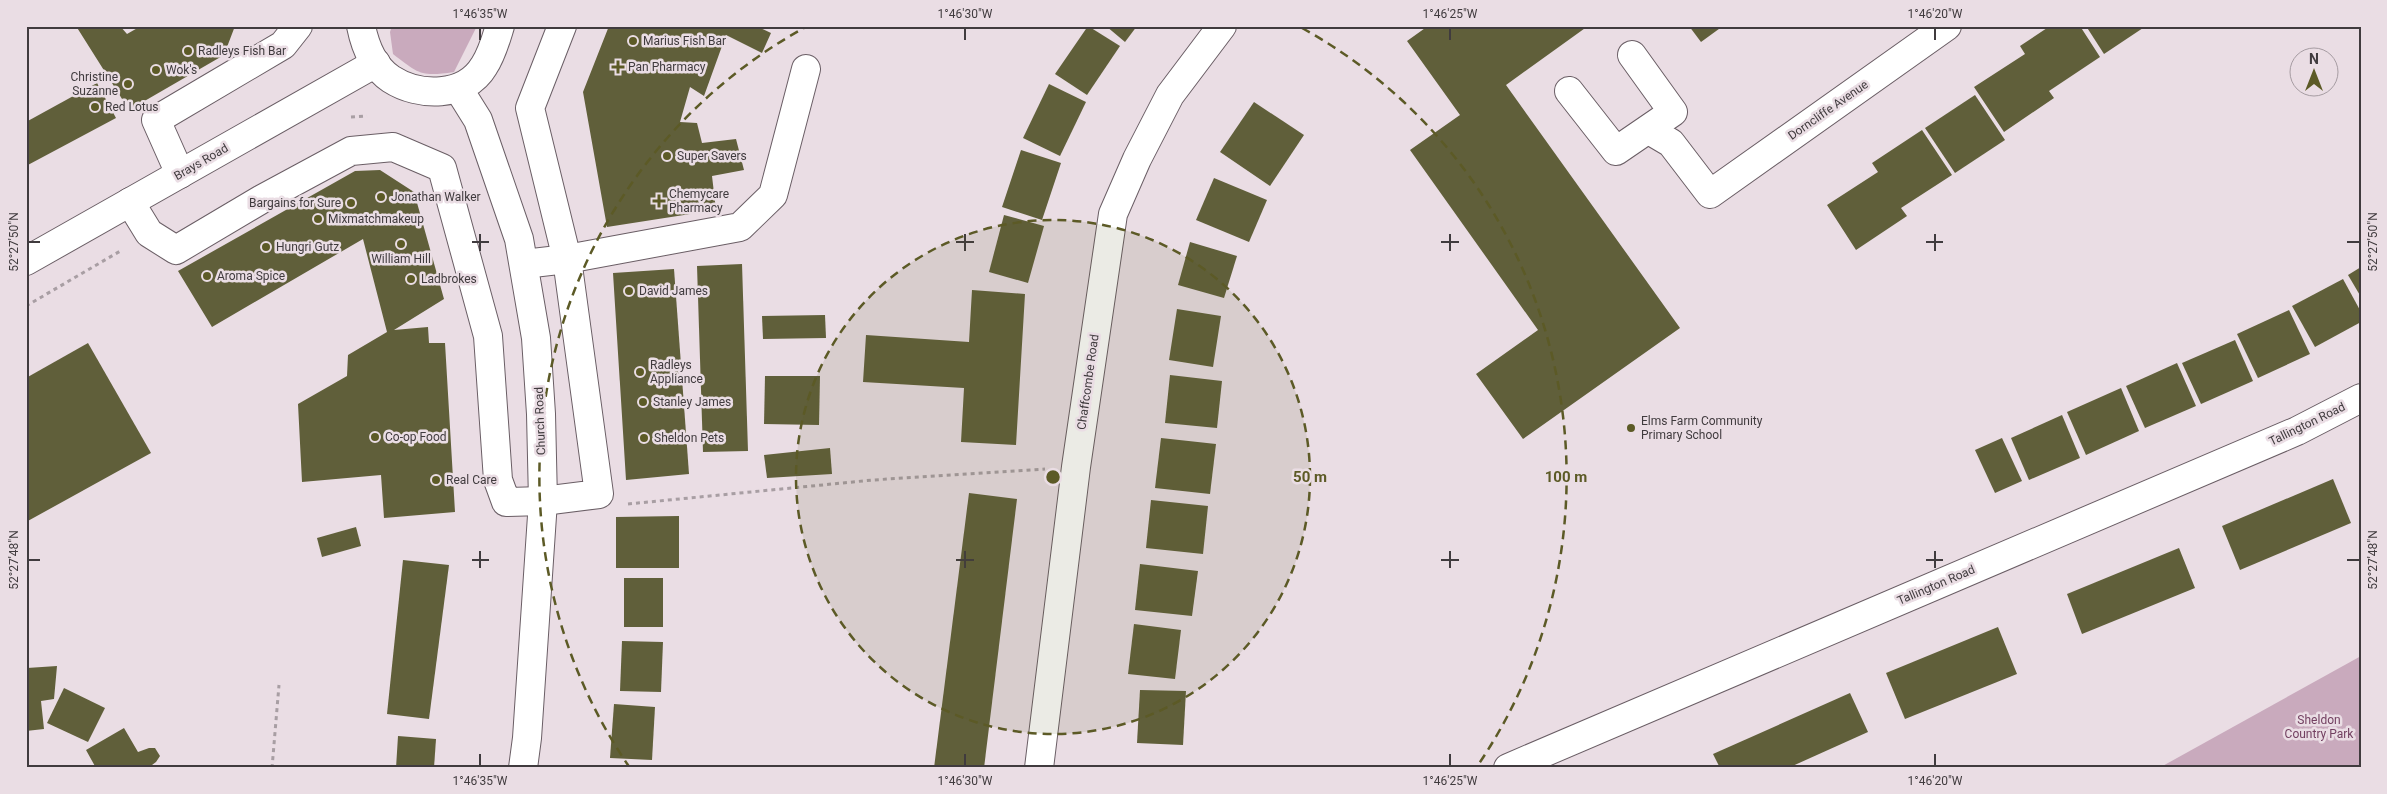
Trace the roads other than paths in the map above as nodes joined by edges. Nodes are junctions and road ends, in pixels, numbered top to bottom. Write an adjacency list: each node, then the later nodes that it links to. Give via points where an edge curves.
1 (298, 26): 13 (street, via 283,45 156,120)
2 (361, 26): 8 (street, via 365,45)
3 (500, 26): 10 (street, via 484,67)
4 (562, 26): 15 (street, via 530,108)
5 (1222, 26): 21 (street, Chaffcombe Road, via 1170,95 1113,214 1076,467)
6 (1947, 26): 12 (street, Dorncliffe Avenue, via 1710,194 1671,143)
7 (1632, 55): 12 (street, via 1673,112)
8 (376, 63): 10 (street, via 390,78 412,89 437,92); 13 (street, Brays Road)
9 (806, 69): 15 (street, via 773,195 740,227)
10 (458, 88): 17 (street, Church Road, via 478,120 519,239)
11 (1569, 91): 12 (street, via 1616,151)
12 (1649, 130)
13 (180, 174): 14 (street, Brays Road)
14 (130, 202): 16 (street, Brays Road); 19 (street, via 150,233 176,250 351,151 393,147 442,168 488,336 498,480 506,502)
15 (567, 259): 17 (street); 19 (street, via 599,494)
16 (26, 261)
17 (524, 264): 19 (street, Church Road, via 536,338)
18 (2361, 398): 22 (street, Tallington Road, via 2296,431)
19 (543, 501): 20 (street, Church Road)
20 (523, 768)
21 (1038, 768)
22 (1508, 768)

